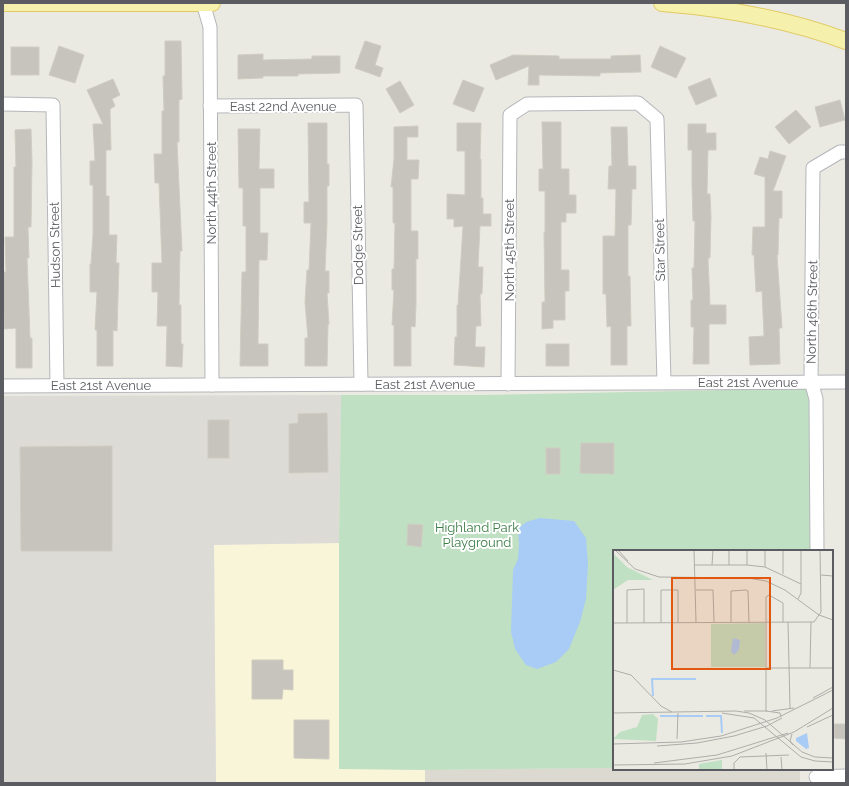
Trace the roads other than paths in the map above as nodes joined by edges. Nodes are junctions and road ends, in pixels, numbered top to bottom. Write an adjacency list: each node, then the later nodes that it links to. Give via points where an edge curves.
1 (203, 3): 2 (main road); 4 (main road); 8 (street, North 44th Street, via 210,27)
2 (212, 3)
3 (662, 3): 5 (main road, via 750,14)
4 (3, 4)
5 (846, 41)
6 (3, 104): 18 (street, Hudson Street, via 53,105)
7 (356, 105): 8 (street, East 22nd Avenue); 14 (street, Dodge Street)
8 (210, 106): 16 (street, North 44th Street)
9 (657, 119): 11 (street, Star Street); 15 (street, North 45th Street, via 638,103 527,104 510,115)
10 (846, 152): 12 (street, North 46th Street, via 840,152 813,168)
11 (664, 382): 12 (street, East 21st Avenue); 15 (street, East 21st Avenue)
12 (811, 382): 13 (street, East 21st Avenue); 19 (street, North 46th Street, via 816,399)
13 (846, 382)
14 (361, 384): 15 (street, East 21st Avenue); 16 (street, East 21st Avenue)
15 (508, 384)
16 (212, 385): 18 (street, East 21st Avenue)
17 (3, 386): 18 (street, East 21st Avenue)
18 (57, 386)
19 (818, 550)
20 (817, 776): 21 (street)
21 (846, 776)

